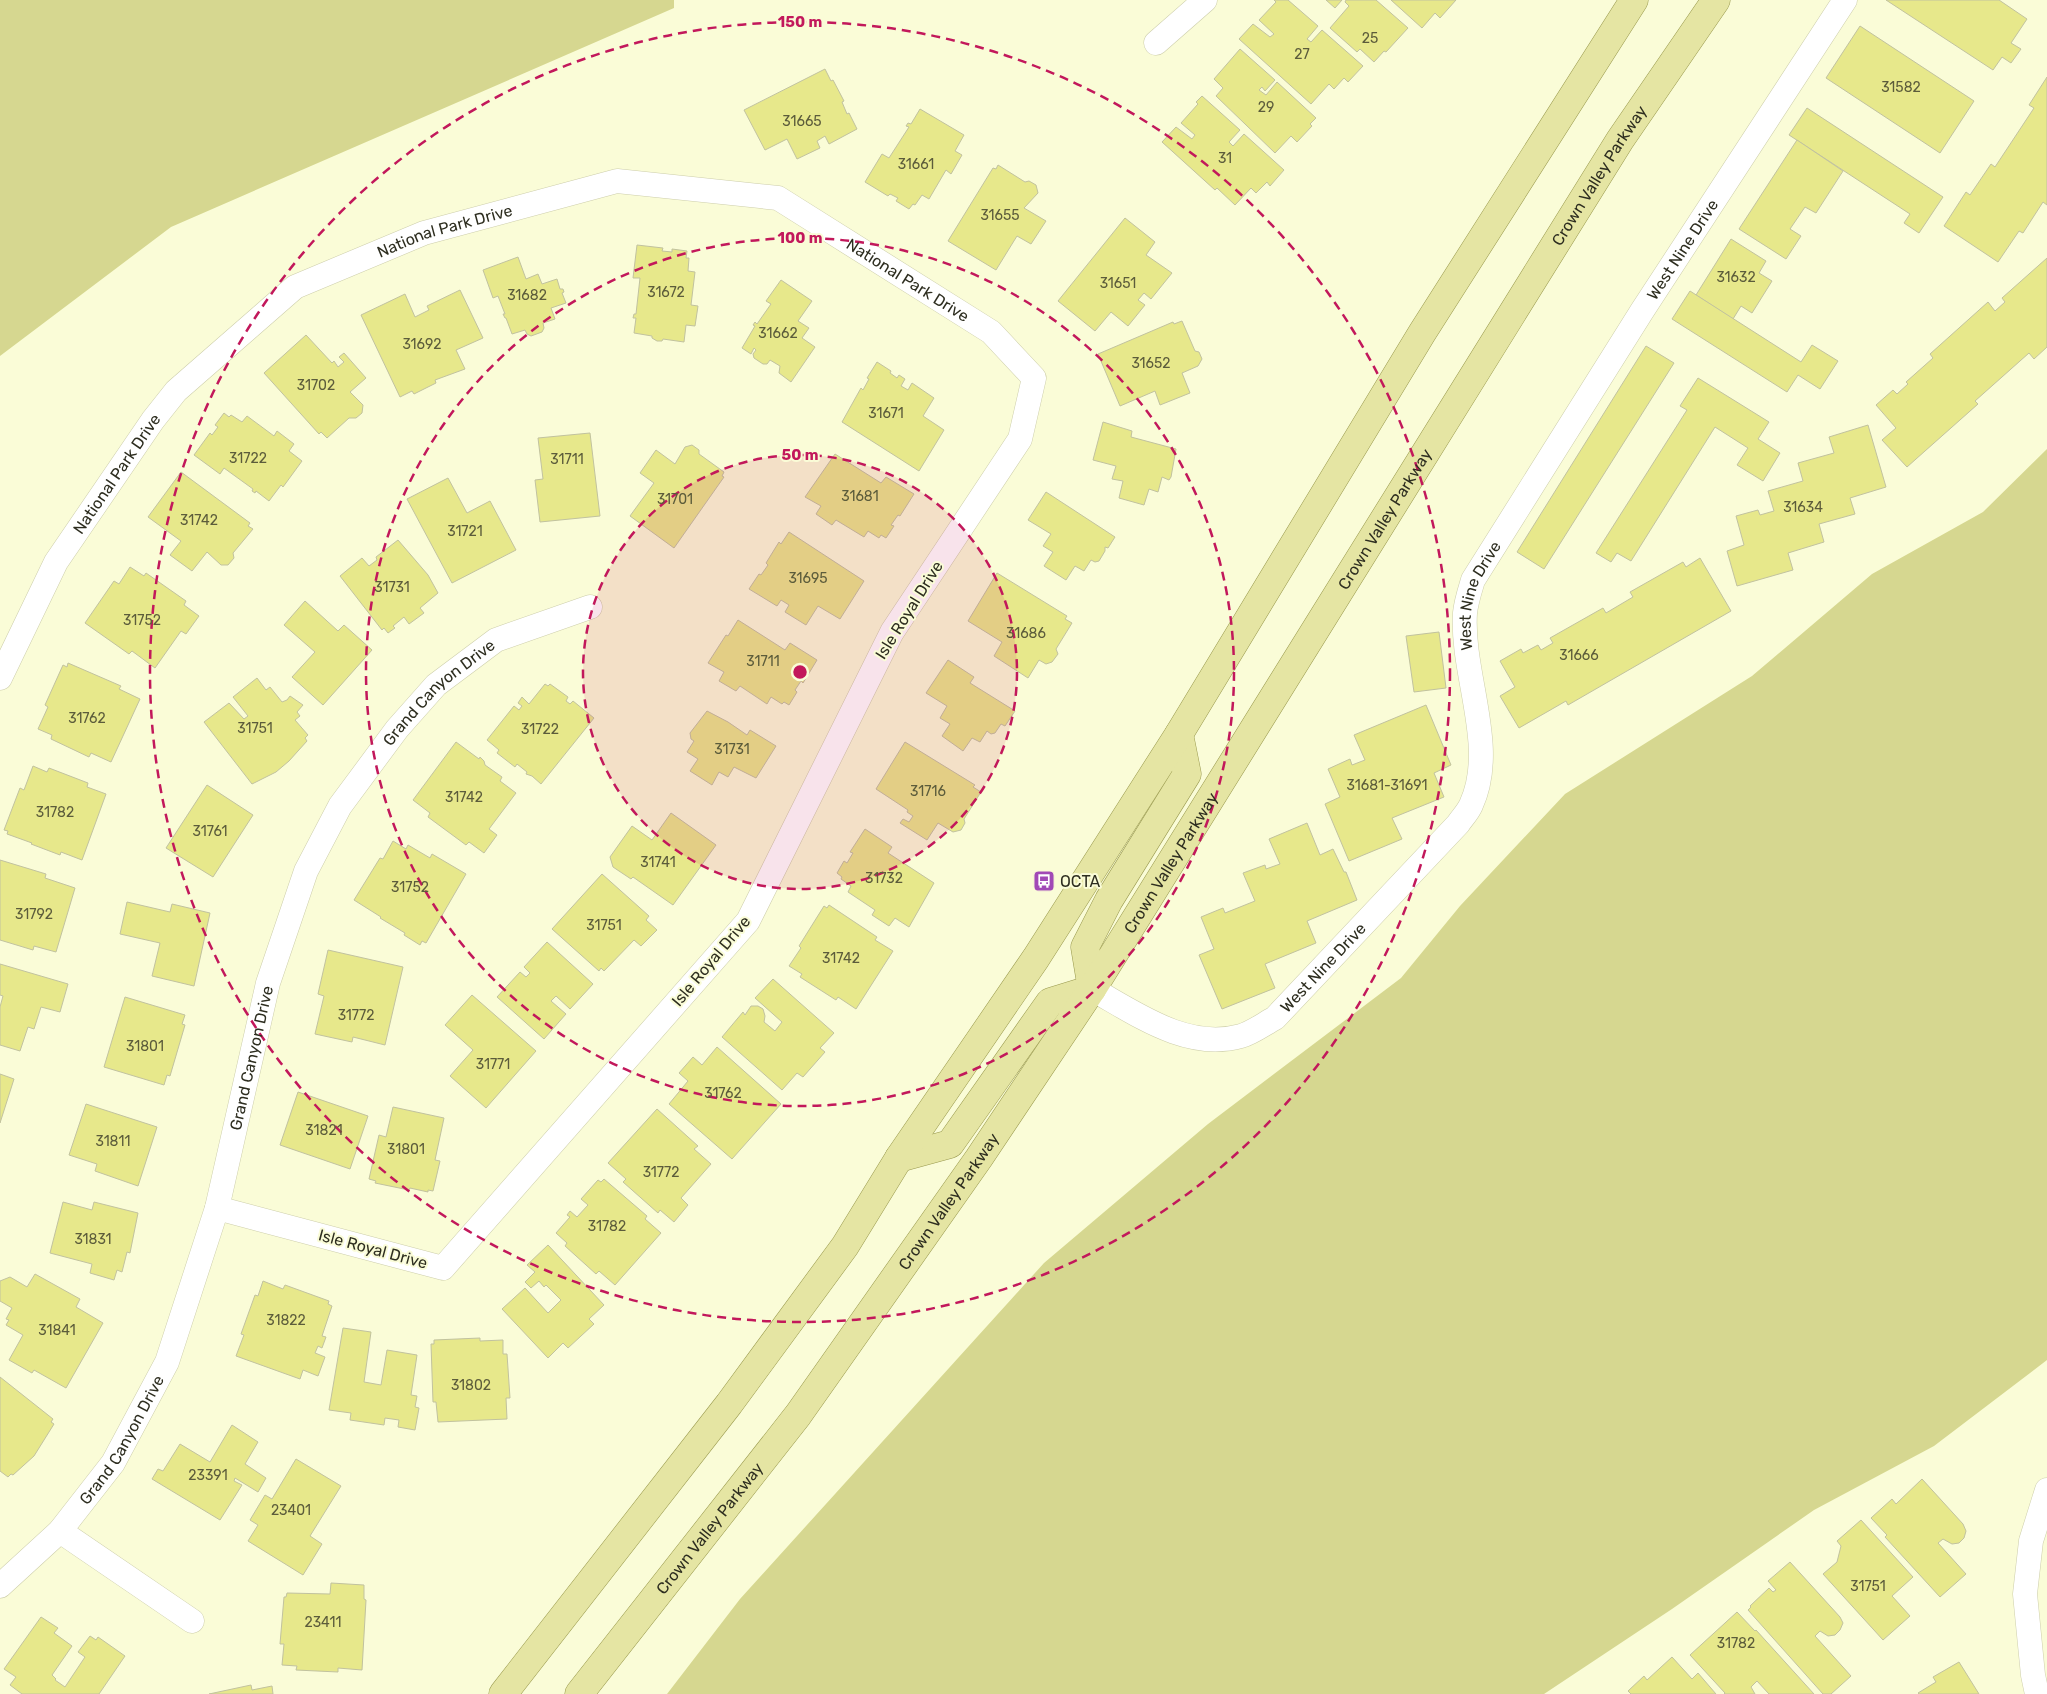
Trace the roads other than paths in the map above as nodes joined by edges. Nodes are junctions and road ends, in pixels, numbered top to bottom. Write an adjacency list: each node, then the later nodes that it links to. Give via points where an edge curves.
1 (1205, 0): 5 (street)
2 (1634, 0): 9 (main road, via 1422,333)
3 (1716, 0): 10 (main road, Crown Valley Parkway, via 1620,140)
4 (1844, 0): 10 (street, West Nine Drive, via 1636,319 1473,580 1465,612 1466,640 1481,750 1479,779 1471,806 1458,824 1274,1018 1242,1036 1206,1040 1164,1029)
5 (1156, 43)
6 (1034, 378): 8 (street, National Park Drive, via 991,332 778,198 617,181 424,233 295,287 176,391 56,562); 12 (street, Isle Royal Drive, via 1020,439 892,632 748,921 443,1268)
7 (590, 607): 12 (street, Grand Canyon Drive, via 496,640 436,685 397,729 340,806 306,871 268,983)
8 (0, 678)
9 (1179, 734): 10 (main road, via 1187,774 1109,900 1085,948); 11 (main road, via 1036,958)
10 (1092, 989): 11 (main road, via 1050,1002 950,1144); 18 (main road, Crown Valley Parkway, via 979,1158 798,1415)
11 (900, 1158): 17 (main road, via 845,1246 735,1396)
12 (217, 1208): 14 (street, Grand Canyon Drive, via 168,1362 114,1463)
13 (2047, 1490): 19 (street, via 2031,1541 2025,1594)
14 (60, 1531): 15 (street, Grand Canyon Drive); 16 (street)
15 (0, 1586)
16 (192, 1621)
17 (503, 1694)
18 (579, 1694)
19 (2037, 1694)

